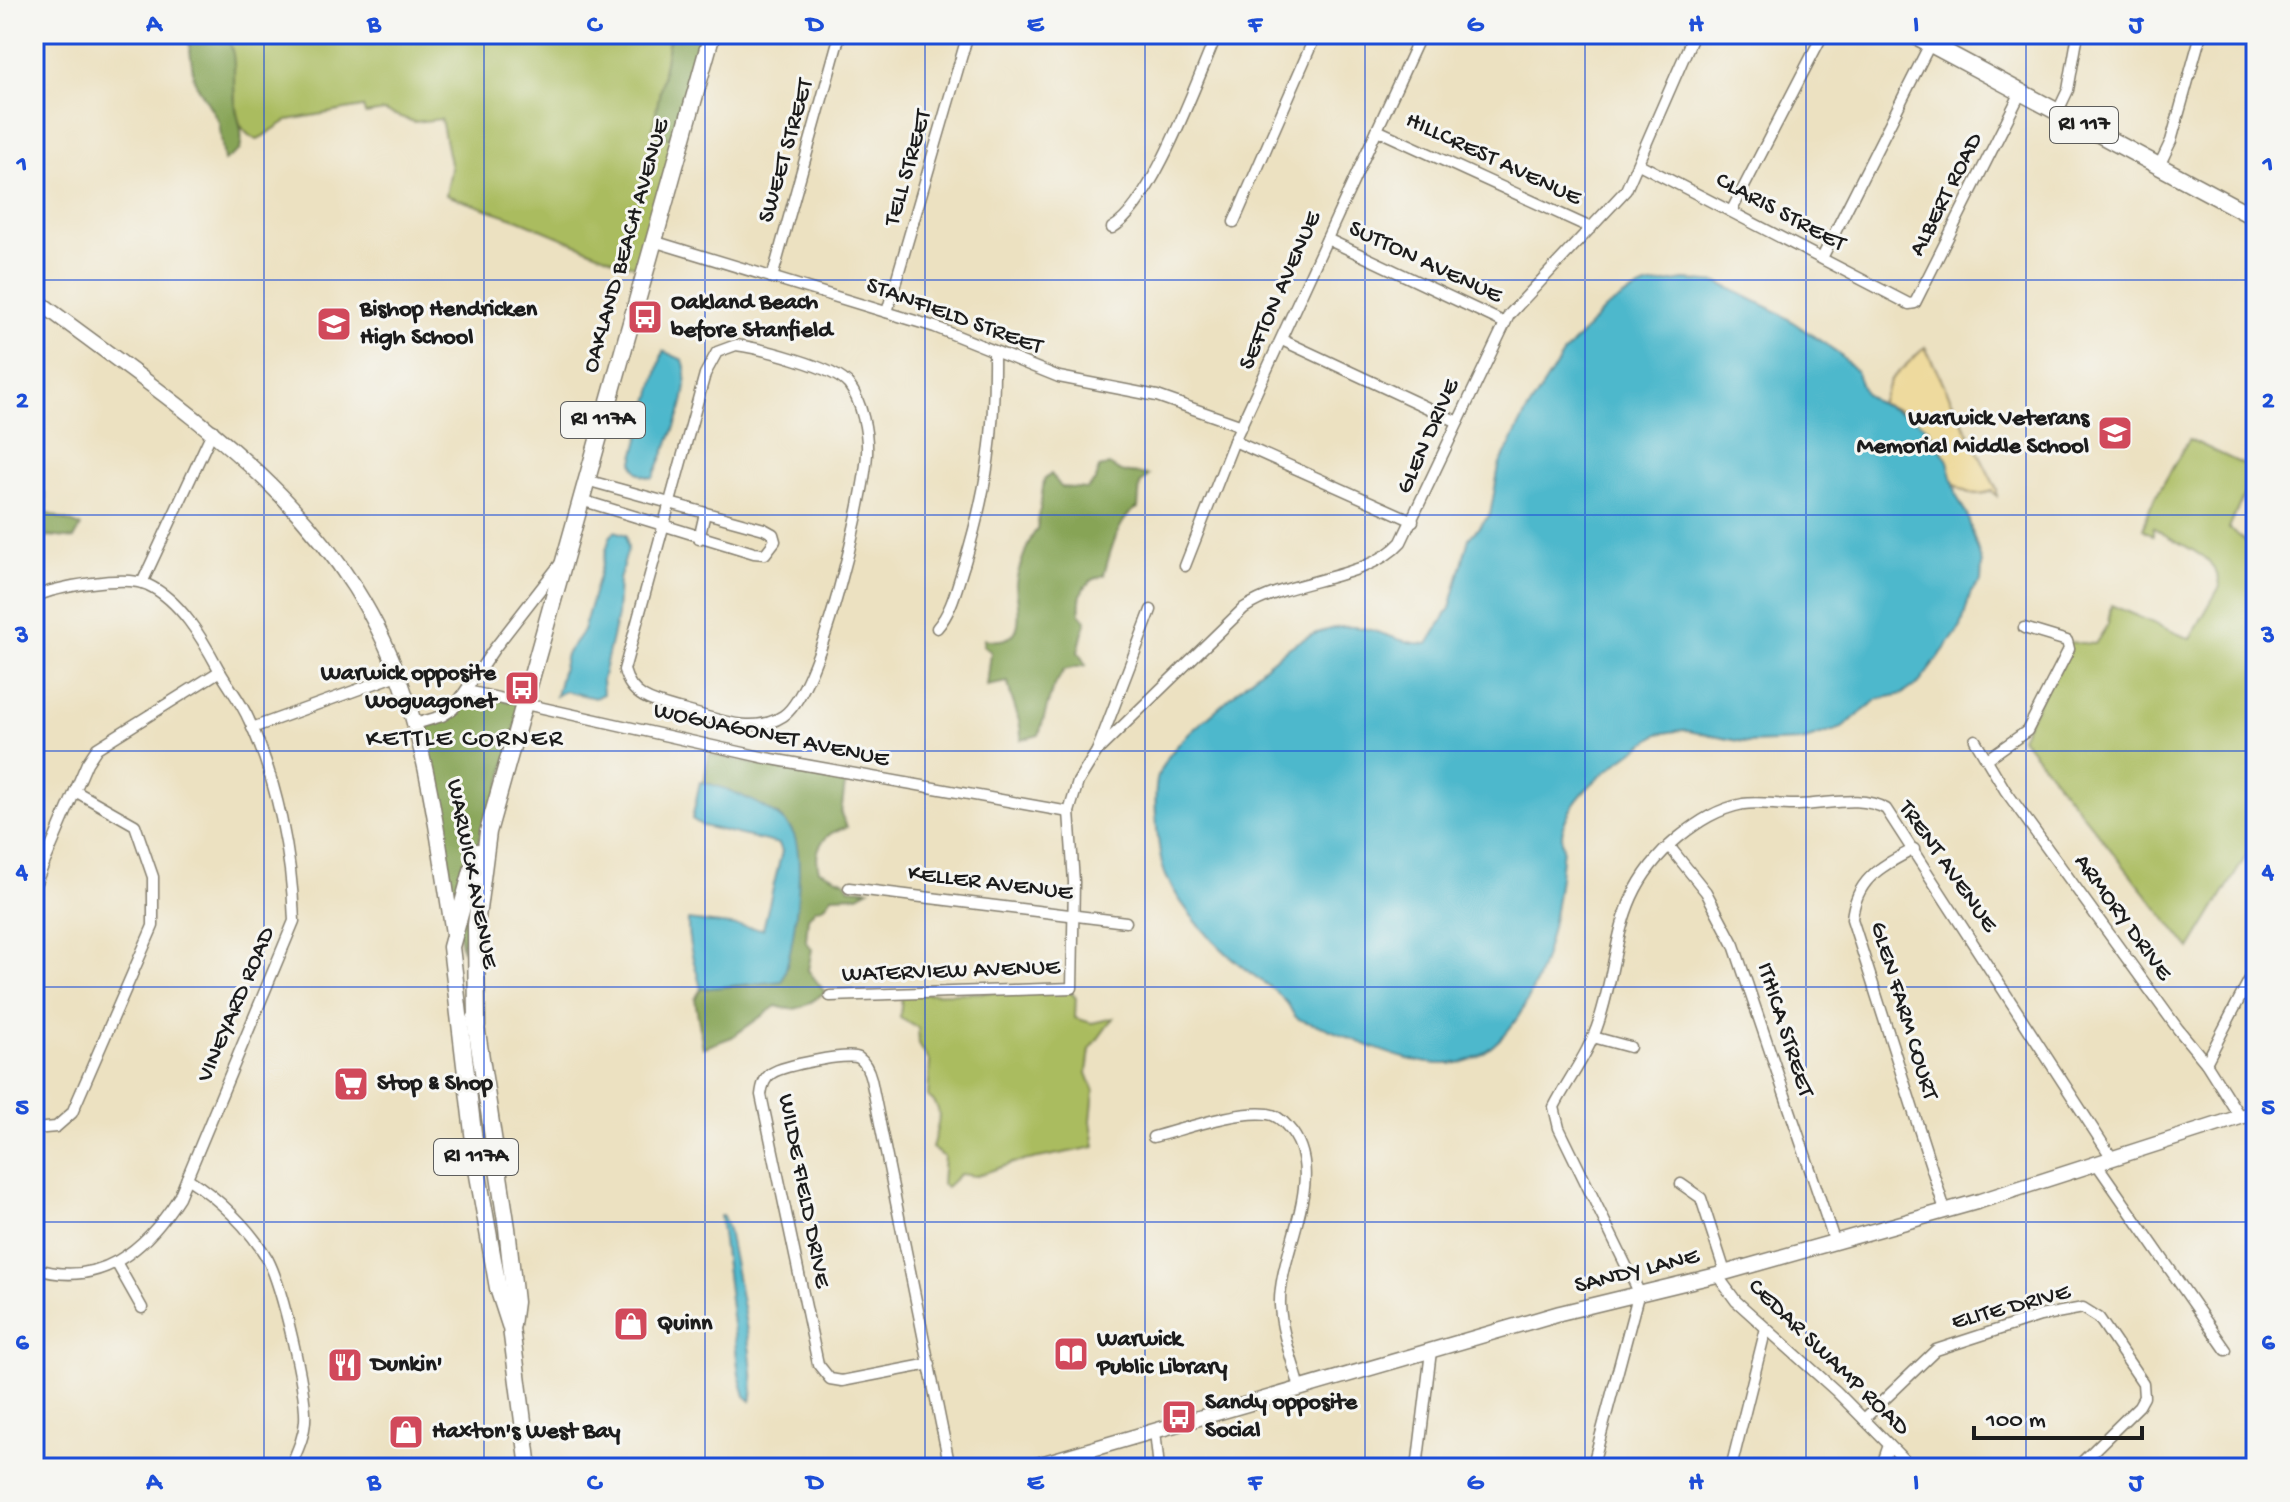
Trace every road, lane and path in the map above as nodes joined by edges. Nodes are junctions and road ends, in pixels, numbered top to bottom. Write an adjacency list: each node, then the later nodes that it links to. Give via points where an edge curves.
1 (712, 34): 24 (main road, OAKLAND BEACH AVENUE / RI 117A)
2 (840, 34): 26 (street, SWEET STREET)
3 (968, 34): 29 (street, TELL STREET)
4 (1217, 34): 21 (street, via 1151,180 1126,220)
5 (1316, 34): 20 (street)
6 (1421, 34): 15 (street, SEFTON AVENUE)
7 (1694, 34): 16 (street, GLEN DRIVE)
8 (1823, 34): 18 (street)
9 (1912, 34): 12 (main road, RI 117)
10 (2078, 34): 14 (street, via 2068,90)
11 (2201, 34): 17 (street)
12 (1930, 44): 13 (main road, RI 117); 25 (street)
13 (2021, 92): 14 (main road, RI 117); 28 (street, ALBERT ROAD, via 1915,303)
14 (2058, 111): 17 (main road, RI 117)
15 (1377, 130): 22 (street, HILLCREST AVENUE); 23 (street, SEFTON AVENUE)
16 (1639, 164): 18 (street, CLARIS STREET); 22 (street, GLEN DRIVE, via 1626,190)
17 (2159, 166): 19 (main road, RI 117)
18 (1732, 210): 25 (street, CLARIS STREET)
19 (2256, 218)
20 (1234, 222)
21 (1112, 228)
22 (1591, 228): 30 (street, GLEN DRIVE, via 1521,299)
23 (1327, 239): 30 (street, SUTTON AVENUE); 31 (street, SEFTON AVENUE)
24 (653, 241): 26 (street, STANFIELD STREET); 37 (main road, OAKLAND BEACH AVENUE / RI 117A)
25 (1822, 258): 28 (street, CLARIS STREET)
26 (772, 278): 29 (street, STANFIELD STREET)
27 (34, 298): 35 (main road, WARWICK AVENUE)
28 (1900, 301)
29 (887, 312): 32 (street, STANFIELD STREET)
30 (1505, 323): 33 (street, GLEN DRIVE)
31 (1282, 340): 33 (street); 34 (street, SEFTON AVENUE)
32 (994, 351): 34 (street, STANFIELD STREET, via 1059,377 1157,396); 49 (street, via 988,479 954,595)
33 (1458, 422): 41 (street, GLEN DRIVE)
34 (1242, 426): 36 (street, SEFTON AVENUE)
35 (213, 430): 46 (street); 52 (main road, WARWICK AVENUE, via 311,525 364,605)
36 (1234, 441): 41 (street); 45 (street, SEFTON AVENUE)
37 (586, 480): 38 (main road, OAKLAND BEACH AVENUE / RI 117A); 39 (street)
38 (581, 500): 42 (street); 44 (main road, OAKLAND BEACH AVENUE / RI 117A)
39 (666, 504): 40 (street); 42 (street); 42 (street, via 705,374 717,352 736,345 772,353 831,371 851,388 864,426 865,475 821,649 807,686 785,715 760,724 733,724 650,701 629,685 626,651)
40 (705, 513): 43 (street); 43 (street, via 764,529 775,541 765,554)
41 (1413, 521): 58 (street, GLEN DRIVE, via 1383,558 1269,593 1244,608)
42 (661, 526): 43 (street)
43 (699, 539)
44 (561, 564): 53 (street, OAKLAND BEACH AVENUE); 54 (main road, OAKLAND BEACH AVENUE / RI 117A)
45 (1185, 566)
46 (142, 583): 47 (street, via 107,582); 51 (street, VINEYARD ROAD, via 180,611)
47 (34, 597)
48 (1151, 610): 58 (street)
49 (937, 628)
50 (2024, 628): 59 (street, via 2067,641 2069,649 2027,731)
51 (220, 671): 56 (street, VINEYARD ROAD); 60 (street, via 105,740 91,755)
52 (398, 675): 55 (main road, WARWICK AVENUE); 56 (street)
53 (467, 691): 54 (street, WOGUAGONET AVENUE); 55 (street, OAKLAND BEACH AVENUE, via 442,716)
54 (523, 702): 61 (main road, OAKLAND BEACH AVENUE / RI 117A); 62 (street, WOGUAGONET AVENUE, via 766,758)
55 (415, 724): 69 (main road, WARWICK AVENUE)
56 (252, 728): 82 (street, VINEYARD ROAD, via 273,793 294,921)
57 (1975, 740): 59 (street, ARMORY DRIVE)
58 (1097, 751): 62 (street, via 1078,782)
59 (1987, 759): 75 (street, ARMORY DRIVE)
60 (75, 791): 65 (street); 78 (street, via 135,825 153,877 155,918 72,1113 56,1127)
61 (496, 806): 69 (main road, OAKLAND BEACH AVENUE / RI 117A, via 474,860); 72 (main road, OAKLAND BEACH AVENUE / RI 117A, via 476,925)
62 (1069, 812): 67 (street)
63 (1669, 846): 64 (street, TRENT AVENUE, via 1710,815 1745,804 1864,800 1886,809); 73 (street, TRENT AVENUE, via 1644,872 1630,897); 85 (street, ITHICA STREET, via 1706,892 1734,945)
64 (1914, 849): 80 (street, TRENT AVENUE); 84 (street, GLEN FARM COURT, via 1867,878 1856,895 1852,919)
65 (34, 887)
66 (849, 888): 67 (street, KELLER AVENUE)
67 (1075, 914): 68 (street, KELLER AVENUE); 71 (street, WATERVIEW AVENUE, via 1072,988)
68 (1126, 922)
69 (452, 940): 72 (main road, WARWICK AVENUE, via 461,947); 91 (main road, WARWICK AVENUE / RI 117A, via 480,1186 498,1288)
70 (2256, 967): 75 (street)
71 (830, 996)
72 (477, 1026): 91 (main road, WARWICK AVENUE / RI 117A, via 507,1228 515,1302)
73 (1593, 1037): 74 (street); 89 (street, TRENT AVENUE, via 1555,1114)
74 (1630, 1047)
75 (2206, 1063): 77 (street, ARMORY DRIVE)
76 (2256, 1112): 77 (main road, SANDY LANE)
77 (2240, 1117): 80 (main road, SANDY LANE)
78 (34, 1129)
79 (1153, 1137): 96 (street, via 1268,1114 1294,1134 1302,1161 1302,1199 1280,1306)
80 (2112, 1158): 81 (main road, SANDY LANE)
81 (2096, 1163): 84 (main road, SANDY LANE); 93 (street)
82 (187, 1178): 86 (street, VINEYARD ROAD, via 156,1230); 100 (street, via 213,1196 271,1265 304,1406 302,1436)
83 (1681, 1184): 88 (street, via 1701,1198)
84 (1945, 1210): 85 (main road, SANDY LANE)
85 (1834, 1240): 88 (main road, SANDY LANE)
86 (116, 1262): 87 (street, VINEYARD ROAD, via 74,1276); 90 (street)
87 (34, 1268)
88 (1721, 1274): 89 (main road, SANDY LANE); 92 (street, CEDAR SWAMP ROAD, via 1736,1301)
89 (1639, 1292): 94 (main road, SANDY LANE); 106 (street)
90 (142, 1308)
91 (511, 1328): 101 (main road, WARWICK AVENUE / RI 117A)
92 (1766, 1328): 97 (street, CEDAR SWAMP ROAD); 107 (street)
93 (2226, 1350)
94 (1431, 1351): 96 (main road, SANDY LANE); 105 (street)
95 (930, 1364): 95 (street, WILDE FIELD DRIVE, via 842,1381 830,1379 818,1364 761,1095 775,1071 845,1056 860,1058 867,1066); 102 (street, WILDE FIELD DRIVE)
96 (1300, 1388): 98 (main road, SANDY LANE)
97 (1864, 1419): 99 (street, CEDAR SWAMP ROAD); 110 (street, ELITE DRIVE, via 1936,1350 2040,1316 2083,1308 2099,1318 2145,1393 2139,1406)
98 (1155, 1431): 103 (main road, SANDY LANE); 104 (street)
99 (1889, 1445): 108 (street); 109 (street, CEDAR SWAMP ROAD)
100 (290, 1468)
101 (529, 1468)
102 (950, 1468)
103 (1027, 1468)
104 (1159, 1468)
105 (1417, 1468)
106 (1592, 1468)
107 (1731, 1468)
108 (1881, 1468)
109 (1912, 1468)
110 (2076, 1468)

